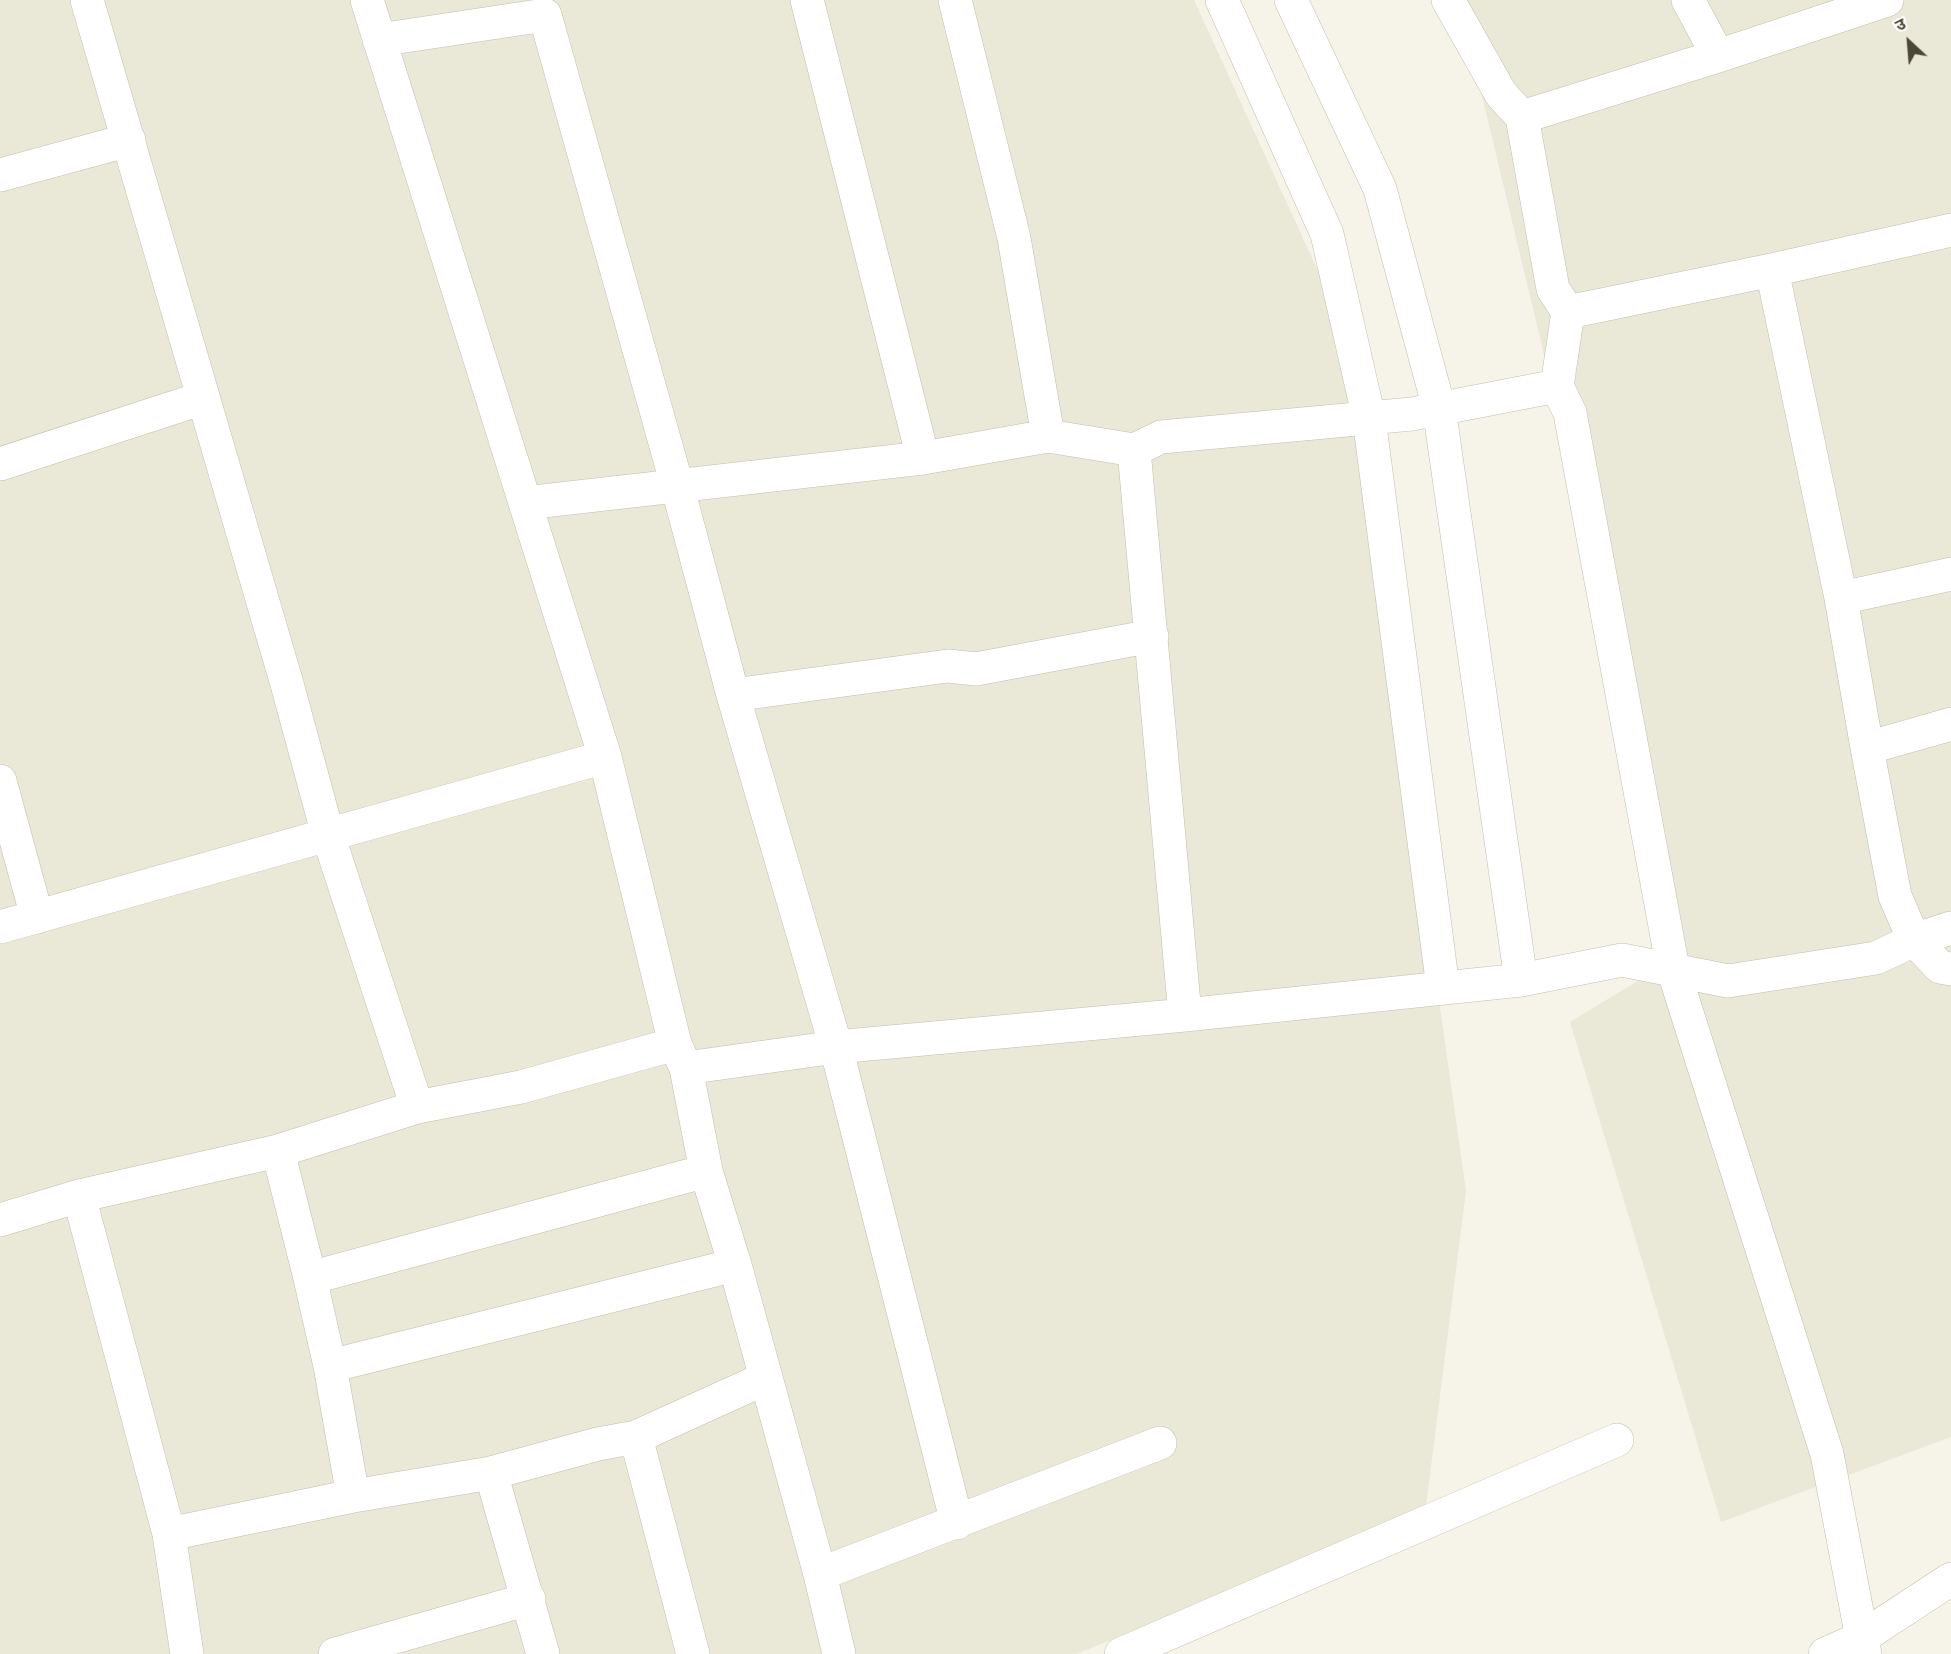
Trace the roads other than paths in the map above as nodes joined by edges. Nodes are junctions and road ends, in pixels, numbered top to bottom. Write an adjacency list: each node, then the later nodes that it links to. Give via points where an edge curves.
1 (87, 0): 13 (street)
2 (367, 0): 10 (street)
3 (807, 0): 24 (street)
4 (955, 0): 22 (street, via 1014,238)
5 (1222, 0): 21 (street, via 1327,234)
6 (1291, 0): 20 (street, via 1380,189)
7 (1448, 0): 12 (street, via 1501,94)
8 (1688, 0): 11 (street)
9 (1887, 0): 11 (street)
10 (379, 40): 26 (street, via 545,15); 27 (street)
11 (1718, 56): 12 (street)
12 (1522, 117): 17 (street, via 1553,289)
13 (129, 140): 14 (street); 19 (street)
14 (0, 175)
15 (1951, 230): 16 (street)
16 (1772, 270): 17 (street); 29 (street)
17 (1568, 312): 18 (street)
18 (1557, 386): 20 (street); 41 (street, via 1570,413)
19 (202, 398): 25 (street); 36 (street)
20 (1439, 408): 21 (street); 43 (street)
21 (1369, 418): 23 (street, via 1161,437); 44 (street)
22 (1048, 436): 23 (street); 24 (street)
23 (1134, 450): 30 (street)
24 (923, 458): 26 (street)
25 (0, 464)
26 (677, 485): 27 (street); 31 (street)
27 (525, 503): 34 (street)
28 (1951, 574): 29 (street)
29 (1841, 598): 33 (street)
30 (1152, 636): 31 (street, via 976,669 948,666); 45 (street)
31 (733, 695): 46 (street)
32 (1951, 724): 33 (street)
33 (1867, 748): 40 (street, via 1895,896)
34 (605, 757): 36 (street); 47 (street)
35 (0, 781): 37 (street)
36 (328, 835): 37 (street); 48 (street)
37 (37, 917): 38 (street)
38 (0, 927)
39 (1951, 928): 40 (street)
40 (1914, 940): 41 (street, via 1876,958 1728,981); 42 (street, via 1940,967)
41 (1673, 969): 43 (street, via 1622,960); 67 (street, via 1827,1454)
42 (1951, 969)
43 (1521, 980): 44 (street)
44 (1443, 988): 45 (street)
45 (1185, 1015): 46 (street)
46 (836, 1047): 47 (street); 62 (street)
47 (680, 1056): 48 (street); 50 (street)
48 (417, 1107): 49 (street)
49 (278, 1150): 51 (street); 54 (street)
50 (706, 1171): 53 (street); 54 (street)
51 (79, 1196): 52 (street); 63 (street)
52 (0, 1220)
53 (735, 1265): 55 (street); 56 (street)
54 (310, 1278): 55 (street)
55 (330, 1366): 61 (street)
56 (766, 1378): 57 (street); 64 (street)
57 (636, 1437): 60 (street); 71 (street)
58 (1617, 1440): 73 (street)
59 (1160, 1443): 62 (street)
60 (491, 1473): 61 (street); 66 (street)
61 (353, 1496): 63 (street)
62 (957, 1523): 64 (street)
63 (169, 1534): 68 (street)
64 (820, 1574): 72 (street)
65 (1951, 1579): 67 (street)
66 (529, 1599): 69 (street); 70 (street)
67 (1863, 1646): 74 (street)
68 (187, 1654)
69 (335, 1654)
70 (543, 1654)
71 (693, 1654)
72 (839, 1654)
73 (1120, 1654)
74 (1824, 1654)

